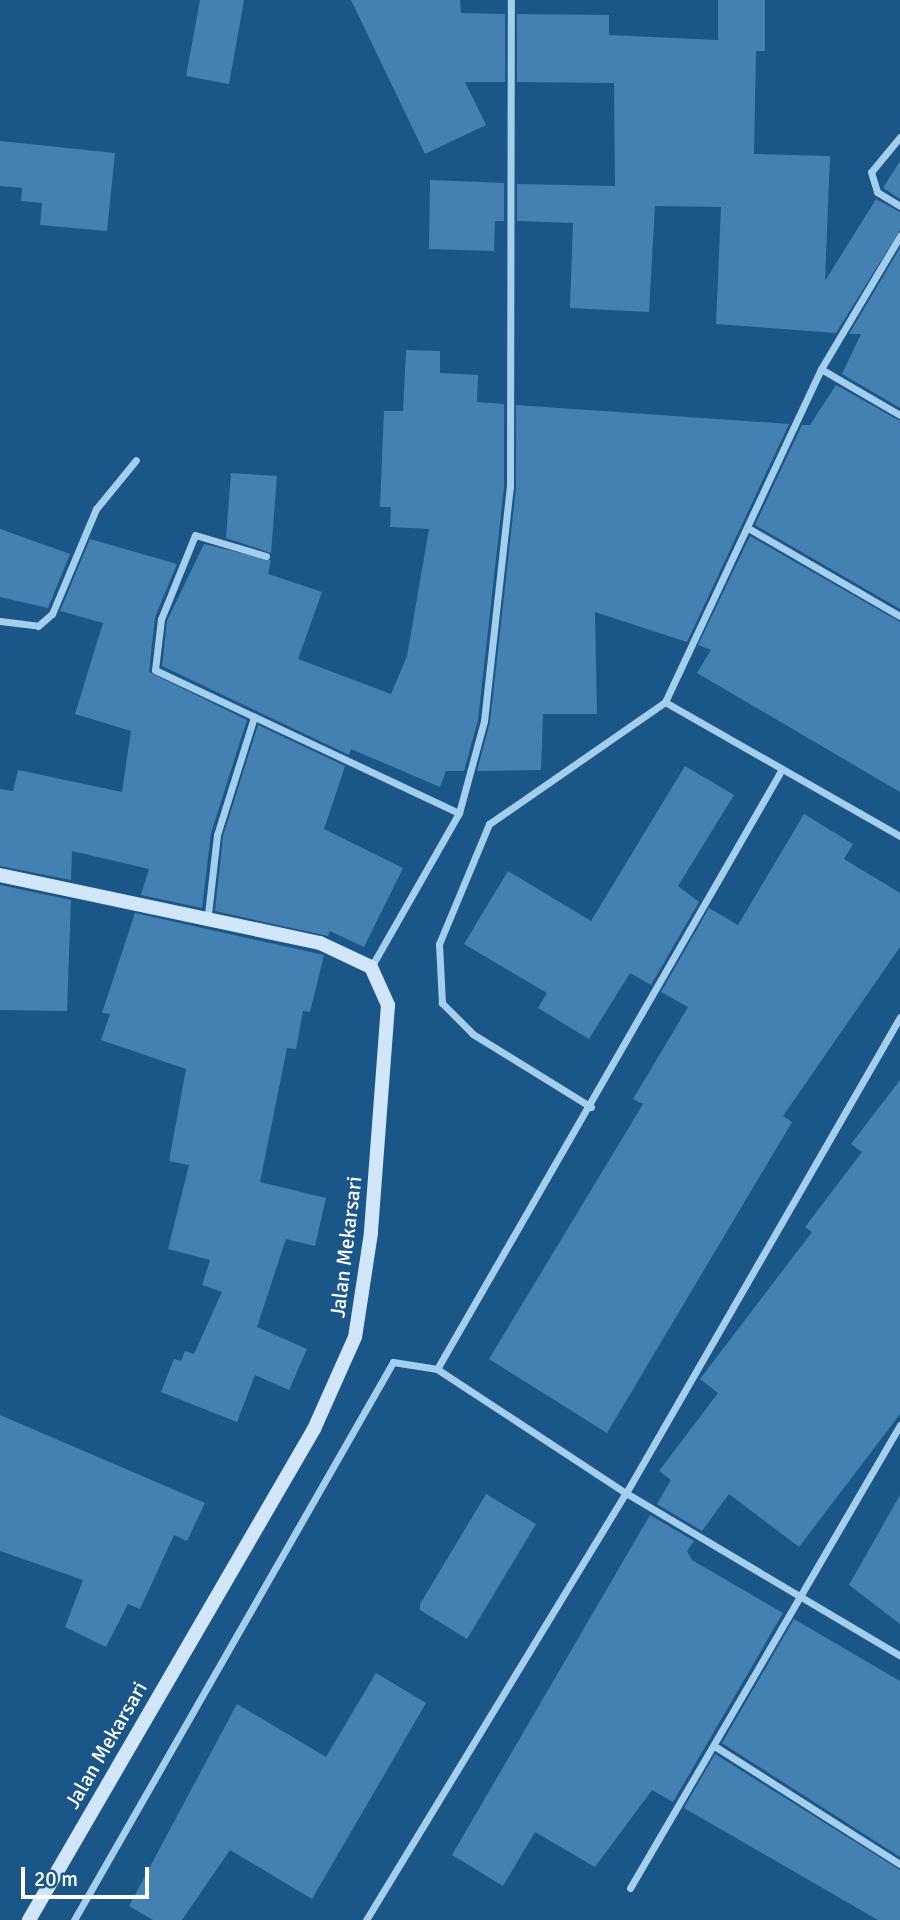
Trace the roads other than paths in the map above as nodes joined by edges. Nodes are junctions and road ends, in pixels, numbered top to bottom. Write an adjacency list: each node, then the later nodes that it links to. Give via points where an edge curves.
1 (510, 0): 15 (street, via 510,487 484,721)
2 (900, 137): 3 (street, via 870,172 877,192)
3 (900, 206)
4 (900, 236): 5 (street)
5 (821, 369): 6 (street); 8 (street)
6 (900, 415)
7 (136, 460): 11 (street, via 96,509 52,614 38,626)
8 (748, 528): 10 (street); 12 (street)
9 (266, 556): 13 (street, via 195,535 161,619 153,659 160,675)
10 (900, 616)
11 (0, 621)
12 (665, 702): 14 (street); 21 (street, via 489,824 439,944 442,1003 473,1034)
13 (254, 717): 15 (street); 18 (street, via 217,835)
14 (782, 769): 16 (street); 21 (street)
15 (460, 813): 19 (street)
16 (900, 836)
17 (0, 875): 18 (street)
18 (208, 915): 19 (street, via 320,943)
19 (372, 967): 30 (street, Jalan Mekarsari, via 384,985 387,1028 372,1233 355,1336 314,1429)
20 (900, 1017): 24 (street)
21 (591, 1107): 22 (street)
22 (438, 1369): 24 (street); 31 (street, via 393,1362)
23 (899, 1429): 25 (street)
24 (626, 1493): 25 (street); 32 (street)
25 (797, 1593): 26 (street); 27 (street)
26 (900, 1656)
27 (716, 1746): 28 (street); 29 (street)
28 (900, 1864)
29 (630, 1888)
30 (29, 1920)
31 (74, 1920)
32 (366, 1920)

